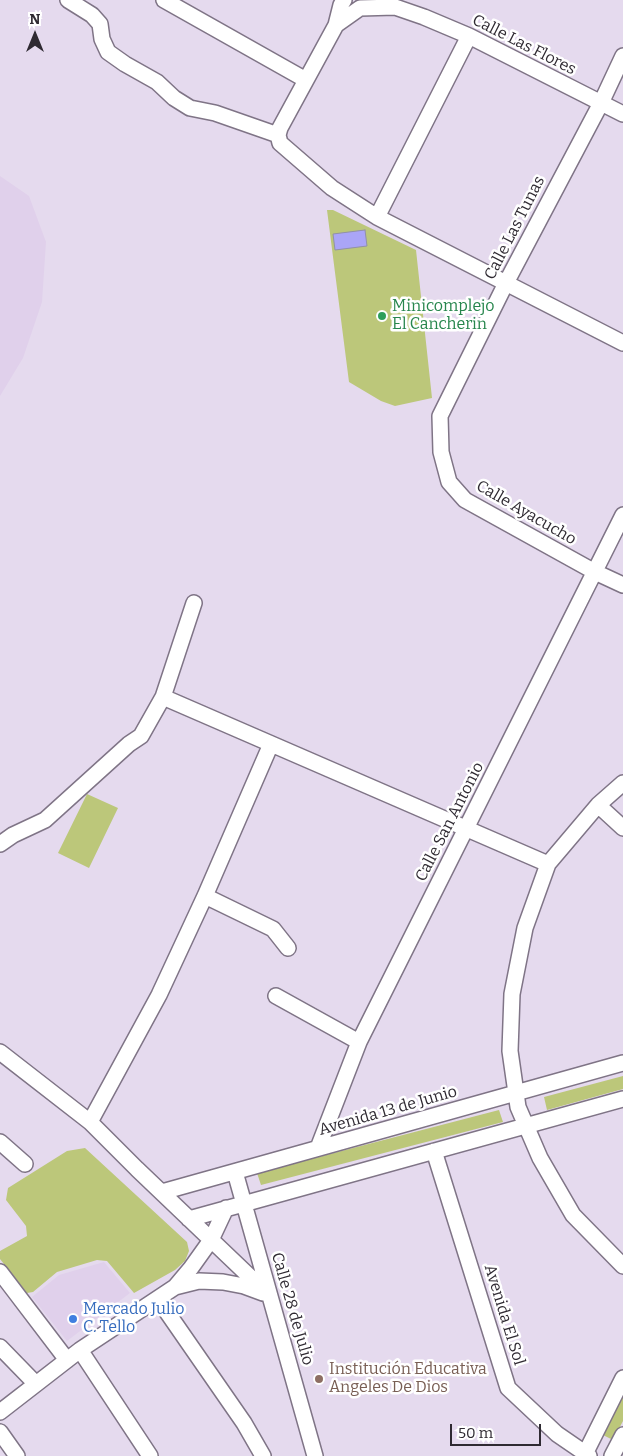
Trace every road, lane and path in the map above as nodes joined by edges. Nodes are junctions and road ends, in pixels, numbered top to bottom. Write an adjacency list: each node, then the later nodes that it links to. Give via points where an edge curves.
1 (68, 0): 12 (street, via 100,24 108,52 157,82 174,98 190,108 215,113)
2 (164, 0): 9 (street)
3 (344, 0): 6 (street)
4 (381, 0): 5 (street)
5 (395, 7): 6 (street, Calle Las Flores, via 360,8); 7 (street, Calle Las Flores)
6 (336, 25): 9 (street, Calle Las Flores)
7 (469, 36): 10 (street, Calle Las Flores); 13 (street)
8 (623, 56): 10 (street, Calle Las Tunas)
9 (306, 80): 12 (street, Calle Las Flores, via 280,128)
10 (601, 103): 11 (street, Calle Las Flores); 14 (street, Calle Las Tunas)
11 (623, 114)
12 (279, 139): 13 (street, via 332,188)
13 (377, 217): 14 (street)
14 (506, 283): 15 (street); 16 (street, Calle Las Tunas)
15 (623, 343)
16 (440, 416): 18 (street, Calle Ayacucho, via 441,452 449,482 465,500)
17 (623, 515): 18 (street, Calle San Antonio)
18 (595, 572): 19 (street, Calle Ayacucho); 25 (street, Calle San Antonio)
19 (623, 585)
20 (194, 603): 21 (street)
21 (163, 697): 22 (street); 27 (street, via 140,736 45,820)
22 (271, 744): 25 (street); 29 (street)
23 (623, 783): 24 (street)
24 (598, 805): 26 (street); 28 (street)
25 (466, 828): 28 (street); 32 (street, Calle San Antonio)
26 (623, 828)
27 (0, 844)
28 (548, 864): 35 (street, via 525,928 512,994 510,1051)
29 (205, 896): 30 (street, via 273,929); 37 (street, via 159,995)
30 (288, 948)
31 (276, 996): 32 (street)
32 (359, 1042): 40 (street, Calle San Antonio)
33 (0, 1052): 37 (street)
34 (623, 1063): 35 (street, Avenida 13 de Junio)
35 (516, 1093): 38 (street); 40 (street, Avenida 13 de Junio)
36 (623, 1099): 38 (street)
37 (90, 1122): 44 (street)
38 (526, 1126): 41 (street); 49 (street, via 540,1158 573,1214)
39 (0, 1142): 42 (street)
40 (318, 1148): 43 (street, Avenida 13 de Junio)
41 (434, 1151): 45 (street); 62 (street, Avenida El Sol, via 508,1388 557,1434)
42 (25, 1164)
43 (235, 1172): 44 (street, Avenida 13 de Junio); 45 (street, Calle 28 de Julio)
44 (162, 1192): 47 (street)
45 (244, 1204): 46 (street); 52 (street, Calle 28 de Julio)
46 (226, 1208): 47 (street); 48 (street)
47 (189, 1219): 48 (street)
48 (211, 1240): 51 (street); 52 (street)
49 (623, 1266)
50 (0, 1272): 56 (street)
51 (175, 1287): 52 (street, via 199,1281 223,1282); 53 (street)
52 (269, 1295): 66 (street, Calle 28 de Julio)
53 (158, 1299): 55 (street); 65 (street, via 244,1423)
54 (0, 1347): 58 (street)
55 (80, 1350): 56 (street); 64 (street)
56 (67, 1360): 58 (street)
57 (623, 1378): 62 (street)
58 (36, 1384): 59 (street)
59 (0, 1412)
60 (0, 1432): 63 (street)
61 (623, 1435): 67 (street)
62 (586, 1455)
63 (17, 1456)
64 (150, 1456)
65 (263, 1456)
66 (315, 1456)
67 (612, 1456)

